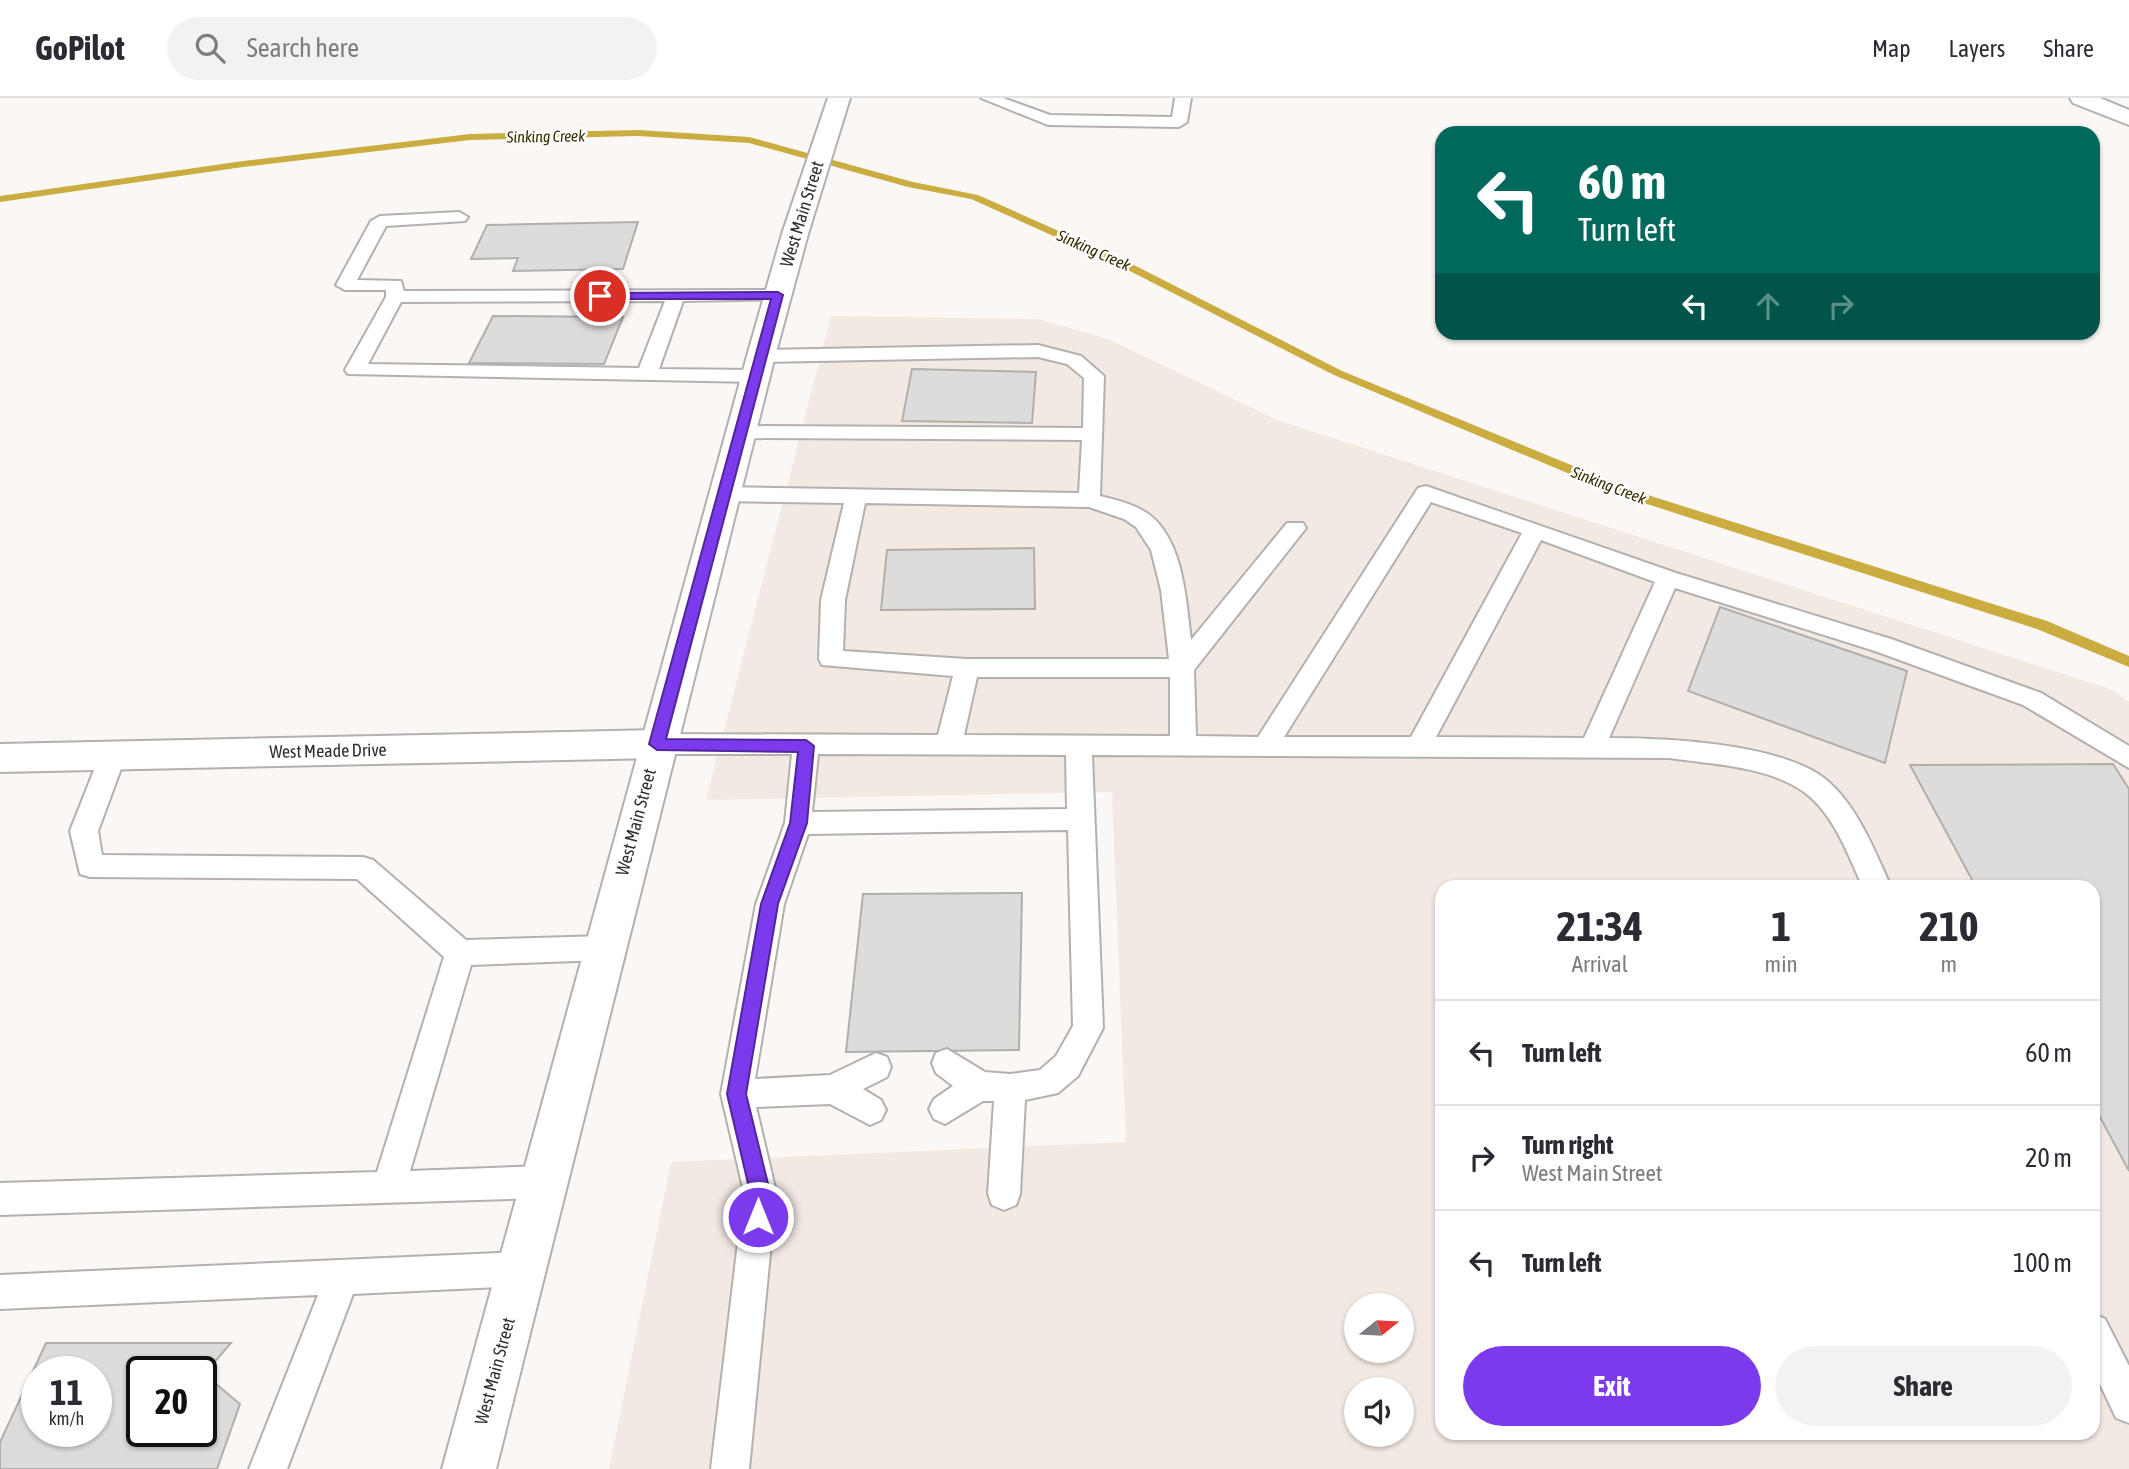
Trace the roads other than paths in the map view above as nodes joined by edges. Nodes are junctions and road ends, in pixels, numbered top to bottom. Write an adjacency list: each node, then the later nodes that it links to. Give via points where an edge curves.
1 (1183, 98): 6 (lane)
2 (2081, 98): 5 (main road)
3 (996, 99): 6 (lane, via 1048,120)
4 (838, 104): 8 (main road, West Main Street)
5 (2129, 118)
6 (1179, 122)
7 (459, 217): 10 (lane, via 380,221 345,285 395,285)
8 (778, 295): 9 (lane); 11 (main road, West Main Street)
9 (676, 296): 10 (lane); 12 (lane)
10 (395, 297): 12 (lane, via 355,370)
11 (758, 366): 12 (lane); 13 (main road, West Main Street); 14 (lane, via 1038,351 1074,360 1094,376)
12 (647, 374)
13 (741, 432): 14 (lane); 15 (main road, West Main Street)
14 (1093, 434): 17 (lane)
15 (724, 494): 16 (lane); 23 (main road, West Main Street)
16 (856, 496): 17 (lane); 21 (lane, via 833,600 831,659)
17 (1089, 500): 22 (lane, via 1145,523 1162,549)
18 (1295, 528): 22 (lane)
19 (1535, 530): 20 (lane); 28 (lane, via 1426,494); 29 (lane)
20 (1668, 578): 30 (lane); 33 (lane, via 1883,645 2032,699)
21 (967, 668): 22 (lane); 24 (lane)
22 (1182, 668): 27 (lane)
23 (657, 744): 25 (lane); 31 (main road, West Meade Drive); 37 (main road, West Main Street)
24 (949, 744): 25 (lane); 26 (lane)
25 (806, 746): 35 (lane)
26 (1079, 747): 27 (lane); 34 (lane)
27 (1183, 747): 28 (lane)
28 (1264, 747): 29 (lane)
29 (1418, 747): 30 (lane)
30 (1592, 748): 36 (lane, via 1669,748 1715,755 1776,769 1813,784 1847,824)
31 (113, 755): 32 (main road, West Meade Drive); 38 (lane, via 84,831 90,866 363,868)
32 (0, 758)
33 (2129, 758)
34 (1081, 819): 35 (lane); 41 (lane, via 1088,1028 1067,1066 1047,1083)
35 (798, 823): 43 (lane, via 770,904)
36 (1874, 880)
37 (604, 948): 38 (lane); 46 (main road, West Main Street)
38 (460, 953): 47 (lane)
39 (947, 1063): 41 (lane)
40 (877, 1067): 42 (lane)
41 (995, 1087): 44 (lane); 48 (lane)
42 (833, 1089): 43 (lane); 45 (lane)
43 (737, 1094): 57 (lane, via 760,1192)
44 (945, 1109)
45 (870, 1110)
46 (543, 1182): 47 (lane); 50 (main road, West Main Street)
47 (389, 1188): 49 (lane)
48 (1004, 1194)
49 (0, 1199)
50 (521, 1269): 51 (lane); 56 (main road, West Main Street)
51 (342, 1277): 52 (lane); 55 (lane)
52 (0, 1292)
53 (2100, 1345): 54 (lane)
54 (2129, 1405)
55 (268, 1469)
56 (469, 1469)
57 (730, 1469)

